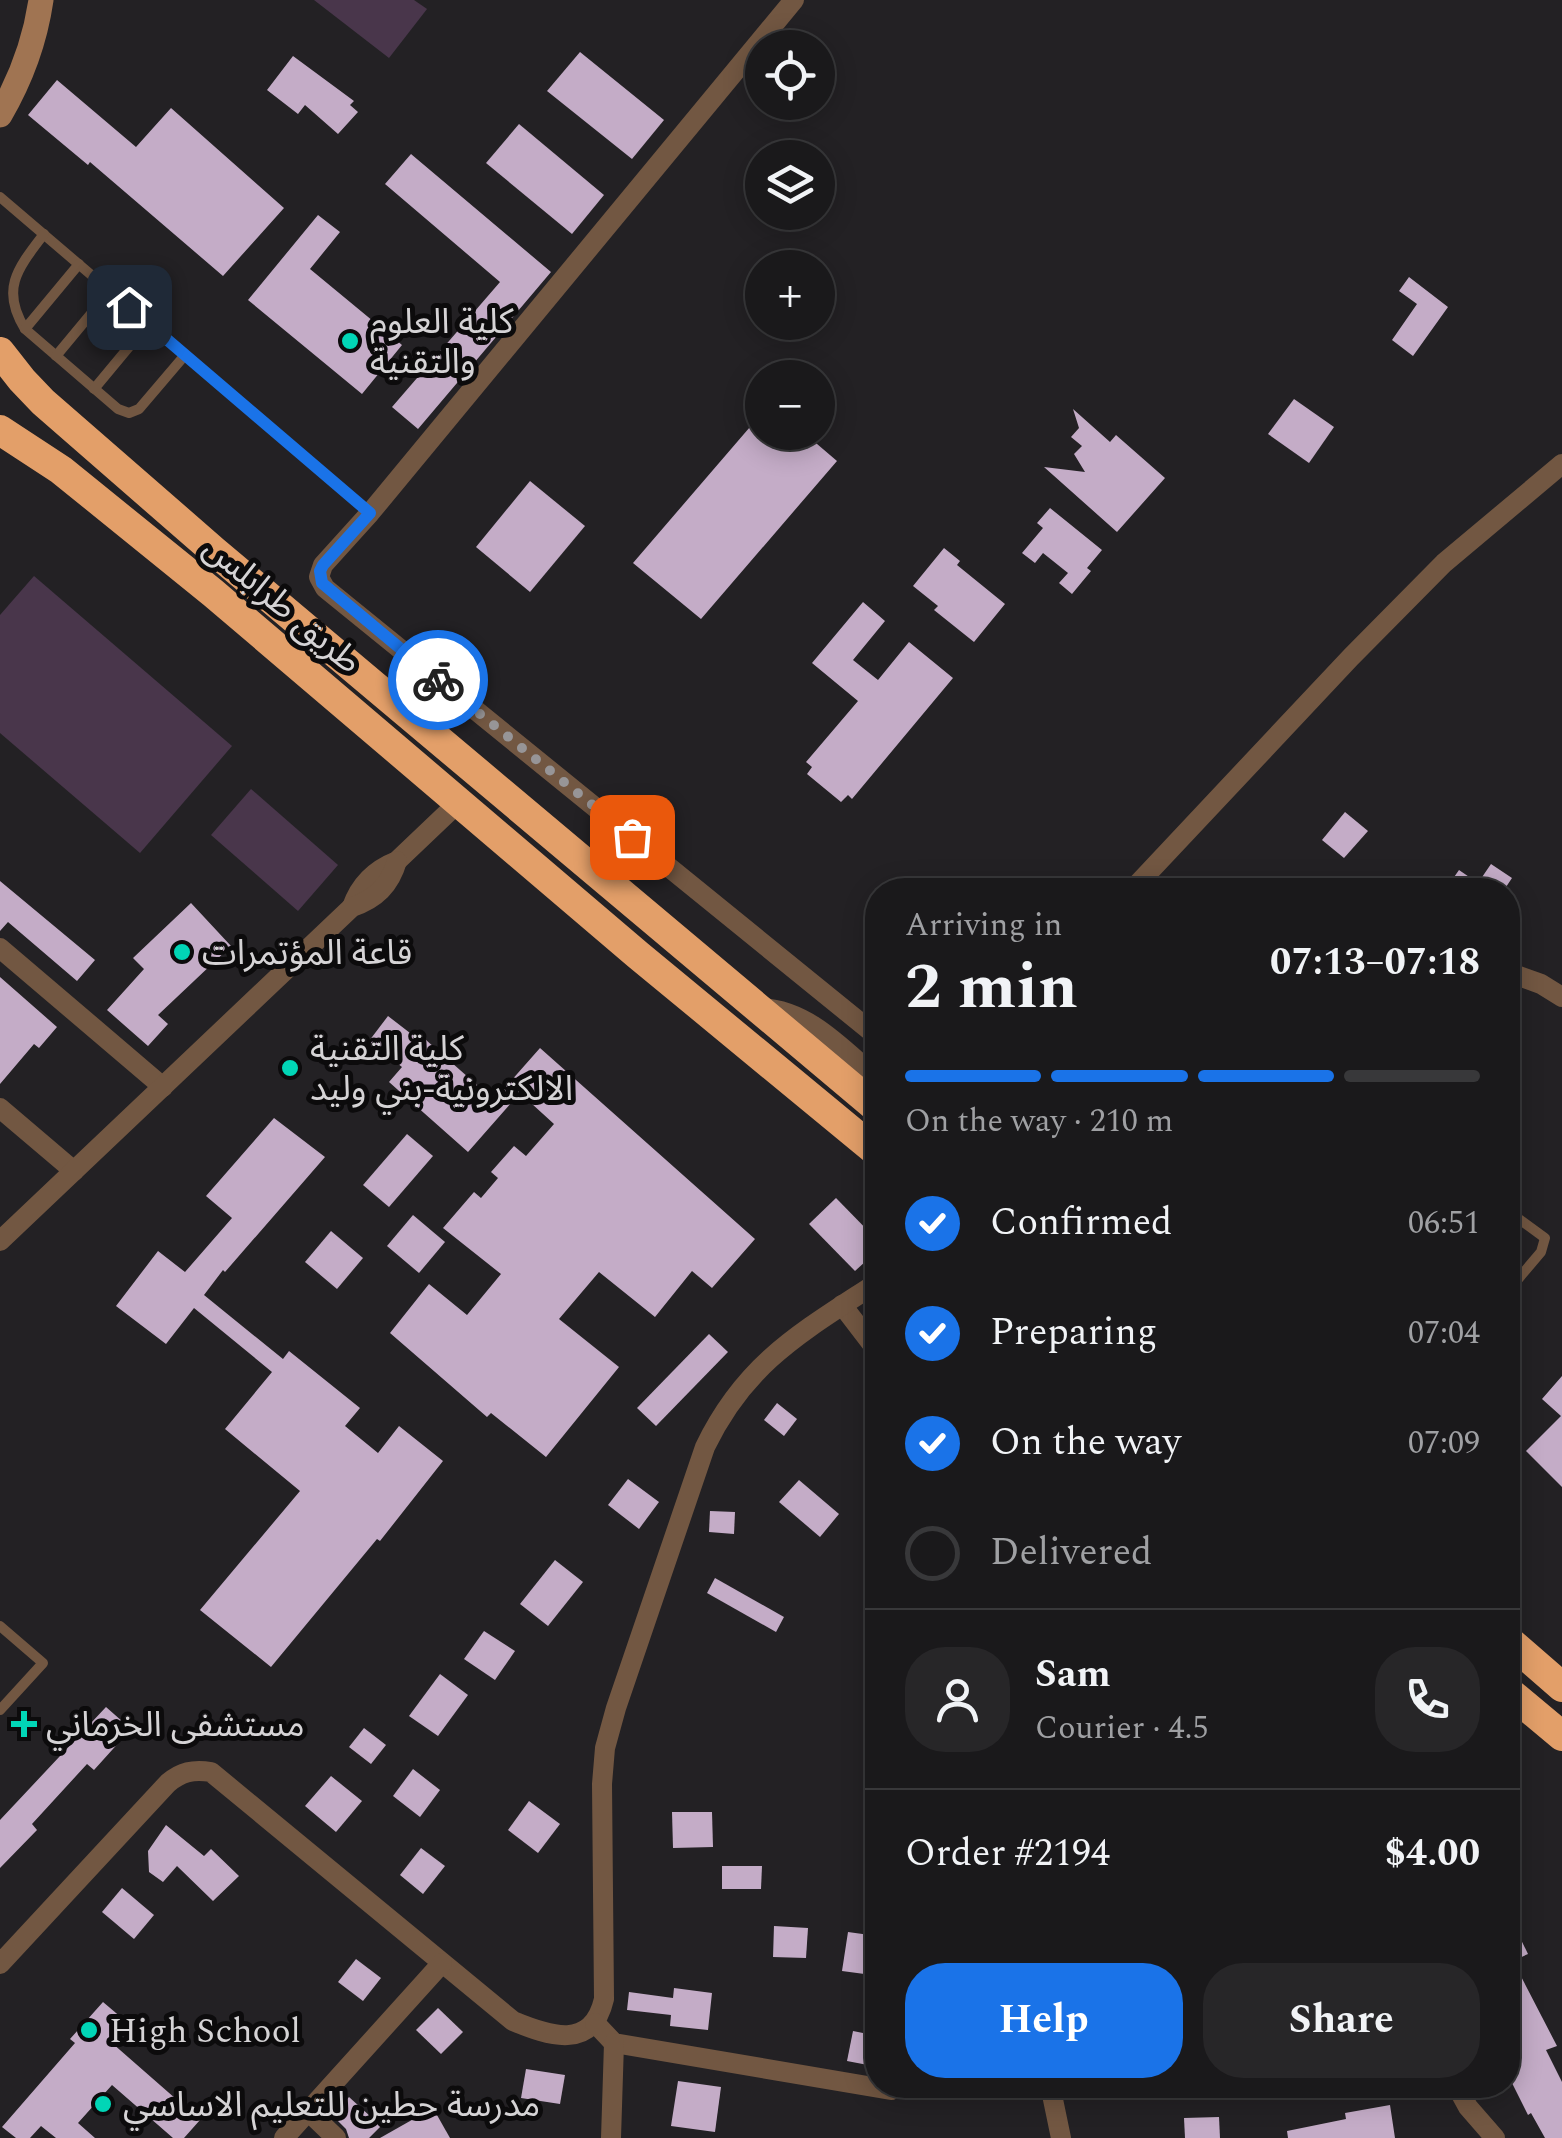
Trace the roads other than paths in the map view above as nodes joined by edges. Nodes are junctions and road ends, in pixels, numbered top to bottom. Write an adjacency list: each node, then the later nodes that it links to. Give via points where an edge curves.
1 (41, 0): 3 (street, via 25,63)
2 (794, 0): 16 (street)
3 (0, 115)
4 (2, 202): 5 (lane)
5 (44, 234): 6 (lane); 9 (lane, via 8,289 12,314)
6 (78, 264): 7 (lane); 9 (lane)
7 (110, 291): 8 (lane); 12 (lane)
8 (148, 324): 11 (lane); 13 (lane)
9 (24, 329): 12 (lane)
10 (0, 352): 22 (highway, via 43,402 214,552)
11 (185, 355): 13 (lane, via 134,412 118,409); 16 (lane)
12 (56, 356): 13 (lane)
13 (94, 389)
14 (0, 430): 17 (highway, طريق طرابلس, via 61,470 213,593)
15 (1562, 464): 18 (street, via 1444,563)
16 (370, 513): 23 (street, via 323,565 325,588)
17 (459, 802): 25 (street, via 397,862 367,879 352,907); 28 (highway, طريق طرابلس)
18 (1143, 878)
19 (0, 948): 25 (street)
20 (1520, 976): 21 (street)
21 (1562, 997)
22 (757, 1008): 24 (street, via 812,1024); 26 (highway)
23 (865, 1026)
24 (865, 1067)
25 (163, 1087): 29 (street)
26 (865, 1097)
27 (0, 1108): 29 (street)
28 (865, 1143)
29 (74, 1171): 31 (street)
30 (1520, 1220): 32 (lane, via 1545,1238)
31 (0, 1242)
32 (1520, 1276)
33 (865, 1290): 34 (street)
34 (842, 1305): 35 (street); 44 (street, via 747,1381 716,1425 695,1474 605,1748 604,1999)
35 (865, 1335)
36 (0, 1626): 40 (lane, via 43,1663)
37 (1520, 1649): 38 (highway)
38 (1562, 1687)
39 (1520, 1700): 41 (highway)
40 (0, 1710)
41 (1562, 1736)
42 (442, 1962): 43 (street, via 211,1772 198,1770 168,1783); 44 (street, via 531,2028 569,2036); 49 (street)
43 (0, 1964)
44 (595, 2023): 45 (street)
45 (614, 2043): 46 (street); 52 (street)
46 (865, 2086)
47 (1053, 2098): 53 (street)
48 (1463, 2098): 54 (street)
49 (308, 2111): 50 (street); 51 (street)
50 (284, 2138)
51 (336, 2138)
52 (612, 2138)
53 (1061, 2138)
54 (1494, 2138)

